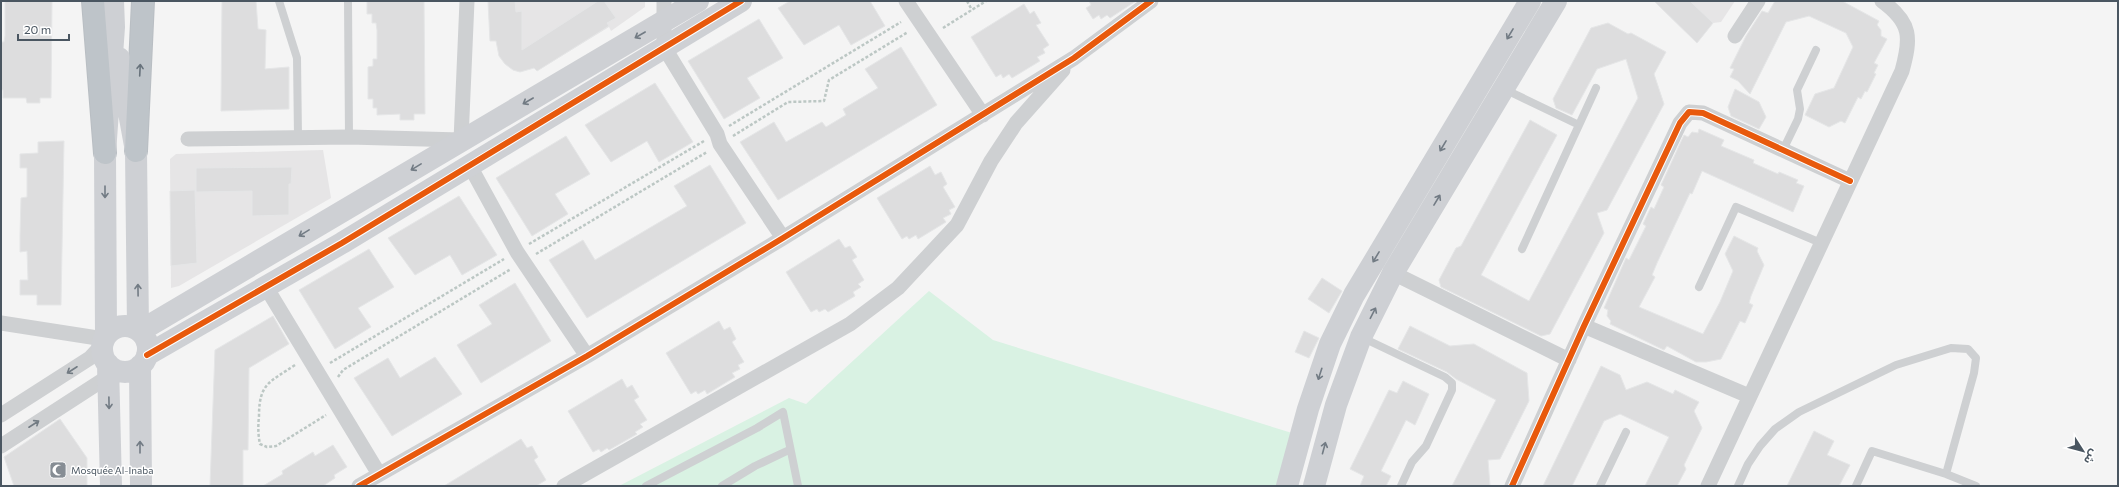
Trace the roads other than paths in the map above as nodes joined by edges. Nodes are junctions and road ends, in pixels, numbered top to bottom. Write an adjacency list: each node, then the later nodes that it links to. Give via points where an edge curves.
1 (93, 1): 31 (highway)
2 (113, 1): 16 (street)
3 (143, 1): 30 (highway, one-way to 3)
4 (279, 1): 26 (lane, via 297,58)
5 (348, 1): 25 (lane)
6 (467, 1): 28 (street)
7 (698, 1): 14 (street)
8 (741, 1): 18 (street)
9 (1151, 1): 20 (street)
10 (1530, 1): 62 (street, one-way to 62, via 1354,295 1330,344 1308,409)
11 (1556, 1): 21 (street)
12 (1758, 1): 17 (street)
13 (1882, 1): 33 (street, via 1906,25 1909,46 1902,72)
14 (664, 11): 18 (street); 28 (street, one-way to 28)
15 (918, 19): 23 (street)
16 (114, 28): 30 (street); 31 (street)
17 (1735, 36)
18 (664, 47): 32 (street); 34 (street)
19 (1816, 50): 29 (lane, via 1798,90 1798,119)
20 (1074, 58): 23 (street); 58 (street, via 1016,123 991,161 957,225 898,288 850,324)
21 (1504, 88): 24 (lane); 37 (street, one-way to 21)
22 (1596, 88): 24 (lane)
23 (983, 115): 34 (street)
24 (1579, 125): 36 (lane)
25 (349, 137): 26 (street); 28 (street)
26 (298, 138): 27 (street)
27 (188, 139)
28 (461, 140): 42 (street, one-way to 42)
29 (1783, 150): 33 (street); 41 (street, via 1703,113 1689,112 1680,123)
30 (136, 151): 42 (street, one-way to 30)
31 (105, 153): 44 (street, one-way to 44)
32 (470, 166): 38 (street); 45 (street, via 520,256)
33 (1850, 181): 35 (street)
34 (783, 238): 45 (street)
35 (1821, 243): 39 (lane, via 1736,206); 47 (street)
36 (1522, 249)
37 (1393, 272): 43 (street, one-way to 37); 46 (street)
38 (266, 287): 44 (street); 52 (street)
39 (1699, 287)
40 (1, 323): 44 (street)
41 (1584, 326): 46 (street); 47 (street)
42 (139, 330): 44 (street, via 147,342); 44 (street, via 121,325 113,328)
43 (1361, 337): 63 (street, one-way to 43, via 1336,405); 64 (lane, via 1445,377 1452,383 1452,390 1426,446 1412,462)
44 (117, 356): 48 (street, one-way to 48, via 90,358); 50 (street, one-way to 44); 55 (street, one-way to 55); 56 (street, one-way to 44)
45 (587, 356): 52 (street)
46 (1569, 360): 65 (street)
47 (1749, 396): 67 (street)
48 (1, 415)
49 (1626, 432): 66 (lane)
50 (1, 446)
51 (790, 450): 59 (lane, via 783,412); 60 (lane, via 755,466); 61 (lane)
52 (380, 474): 57 (street)
53 (1946, 474): 54 (lane); 68 (lane, via 1974,373 1976,358 1968,349 1951,348 1896,365 1799,412 1775,429 1760,446); 69 (lane, via 1872,451)
54 (1969, 484): 70 (lane)
55 (111, 486)
56 (141, 486)
57 (359, 486)
58 (564, 486)
59 (646, 486)
60 (722, 486)
61 (798, 486)
62 (1287, 486)
63 (1314, 486)
64 (1401, 486)
65 (1512, 486)
66 (1600, 486)
67 (1708, 486)
68 (1738, 486)
69 (1856, 486)
70 (1976, 486)

